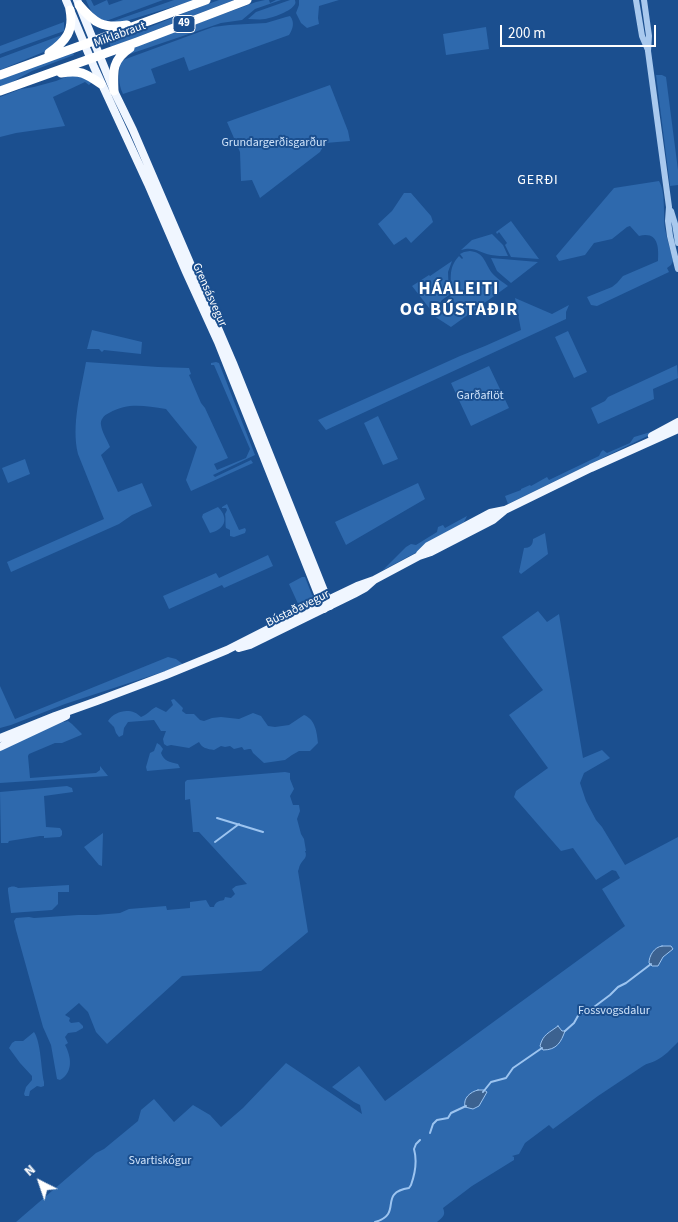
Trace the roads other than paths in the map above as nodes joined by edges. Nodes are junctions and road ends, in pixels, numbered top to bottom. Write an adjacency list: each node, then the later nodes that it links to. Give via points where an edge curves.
1 (66, 0): 7 (main road, Grensásvegur)
2 (206, 0): 8 (highway, Miklabraut / 49)
3 (247, 0): 10 (highway, Miklabraut / 49)
4 (636, 0): 12 (street)
5 (644, 0): 12 (street, via 649,31)
6 (78, 2): 8 (highway, via 88,16 101,24 120,26); 9 (main road, Grensásvegur)
7 (70, 10): 11 (main road, Grensásvegur); 14 (highway, via 72,20 67,37)
8 (147, 22): 9 (highway, Miklabraut / 49)
9 (93, 40): 11 (highway, Miklabraut / 49); 13 (main road, Grensásvegur)
10 (137, 42): 13 (highway, Miklabraut / 49); 19 (highway, via 115,63)
11 (84, 44): 13 (main road, Grensásvegur); 14 (highway, Miklabraut / 49)
12 (648, 51): 20 (street)
13 (95, 57): 16 (highway, Miklabraut / 49); 17 (main road, Grensásvegur); 19 (main road, Grensásvegur)
14 (39, 60): 15 (highway, Miklabraut / 49)
15 (0, 74)
16 (46, 75): 17 (highway, via 78,72); 18 (highway, Miklabraut / 49)
17 (101, 84): 26 (main road, Grensásvegur, via 218,342)
18 (0, 91)
19 (114, 91): 26 (main road, Grensásvegur, via 233,362)
20 (669, 207): 21 (street); 22 (street, via 668,220)
21 (678, 243)
22 (678, 269)
23 (678, 422): 25 (main road, Bústaðavegur)
24 (678, 429): 25 (main road, Bústaðavegur)
25 (636, 447): 26 (main road, Bústaðavegur, via 505,510 490,513 463,526 428,546 419,556)
26 (326, 604): 27 (main road, Bústaðavegur, via 227,650)
27 (97, 701): 28 (main road, Bústaðavegur); 29 (main road, Bústaðavegur)
28 (0, 736)
29 (0, 747)

